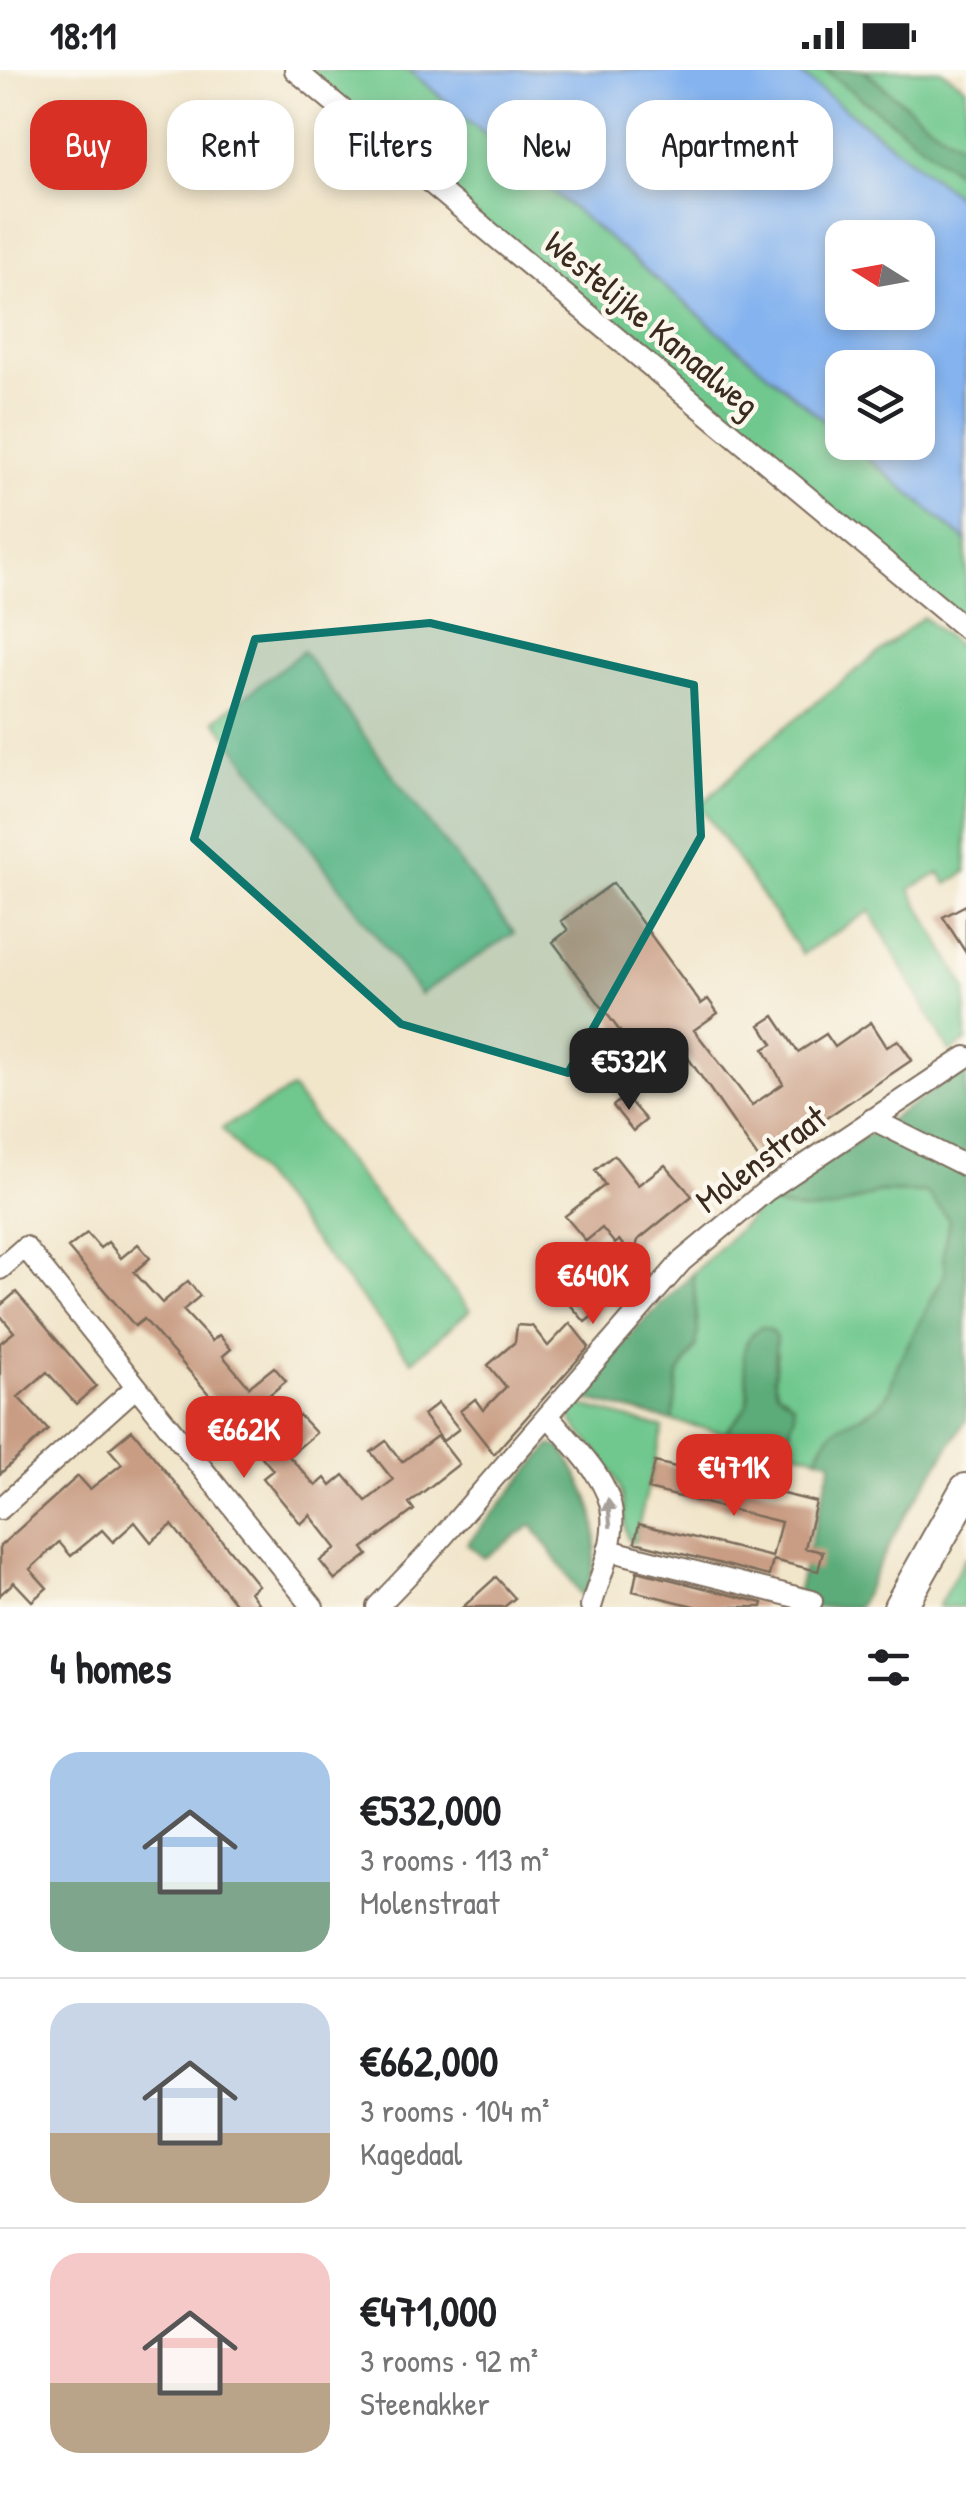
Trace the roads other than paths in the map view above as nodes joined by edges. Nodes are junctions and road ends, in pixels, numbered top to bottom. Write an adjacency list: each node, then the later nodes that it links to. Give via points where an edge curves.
1 (295, 70): 2 (street, Westelijke Kanaalweg)
2 (966, 629)
3 (966, 1056): 4 (street, Molenstraat)
4 (872, 1119): 5 (street); 8 (street, Molenstraat, via 766,1190 682,1261)
5 (966, 1166)
6 (0, 1269): 7 (street, via 25,1247)
7 (136, 1386): 10 (street); 13 (street)
8 (548, 1415): 11 (street, one-way to 8, via 608,1495); 14 (street, Molenstraat)
9 (966, 1490): 16 (main road)
10 (0, 1509)
11 (608, 1550): 12 (street); 15 (street)
12 (812, 1601)
13 (313, 1607)
14 (377, 1607)
15 (591, 1607)
16 (900, 1607)

